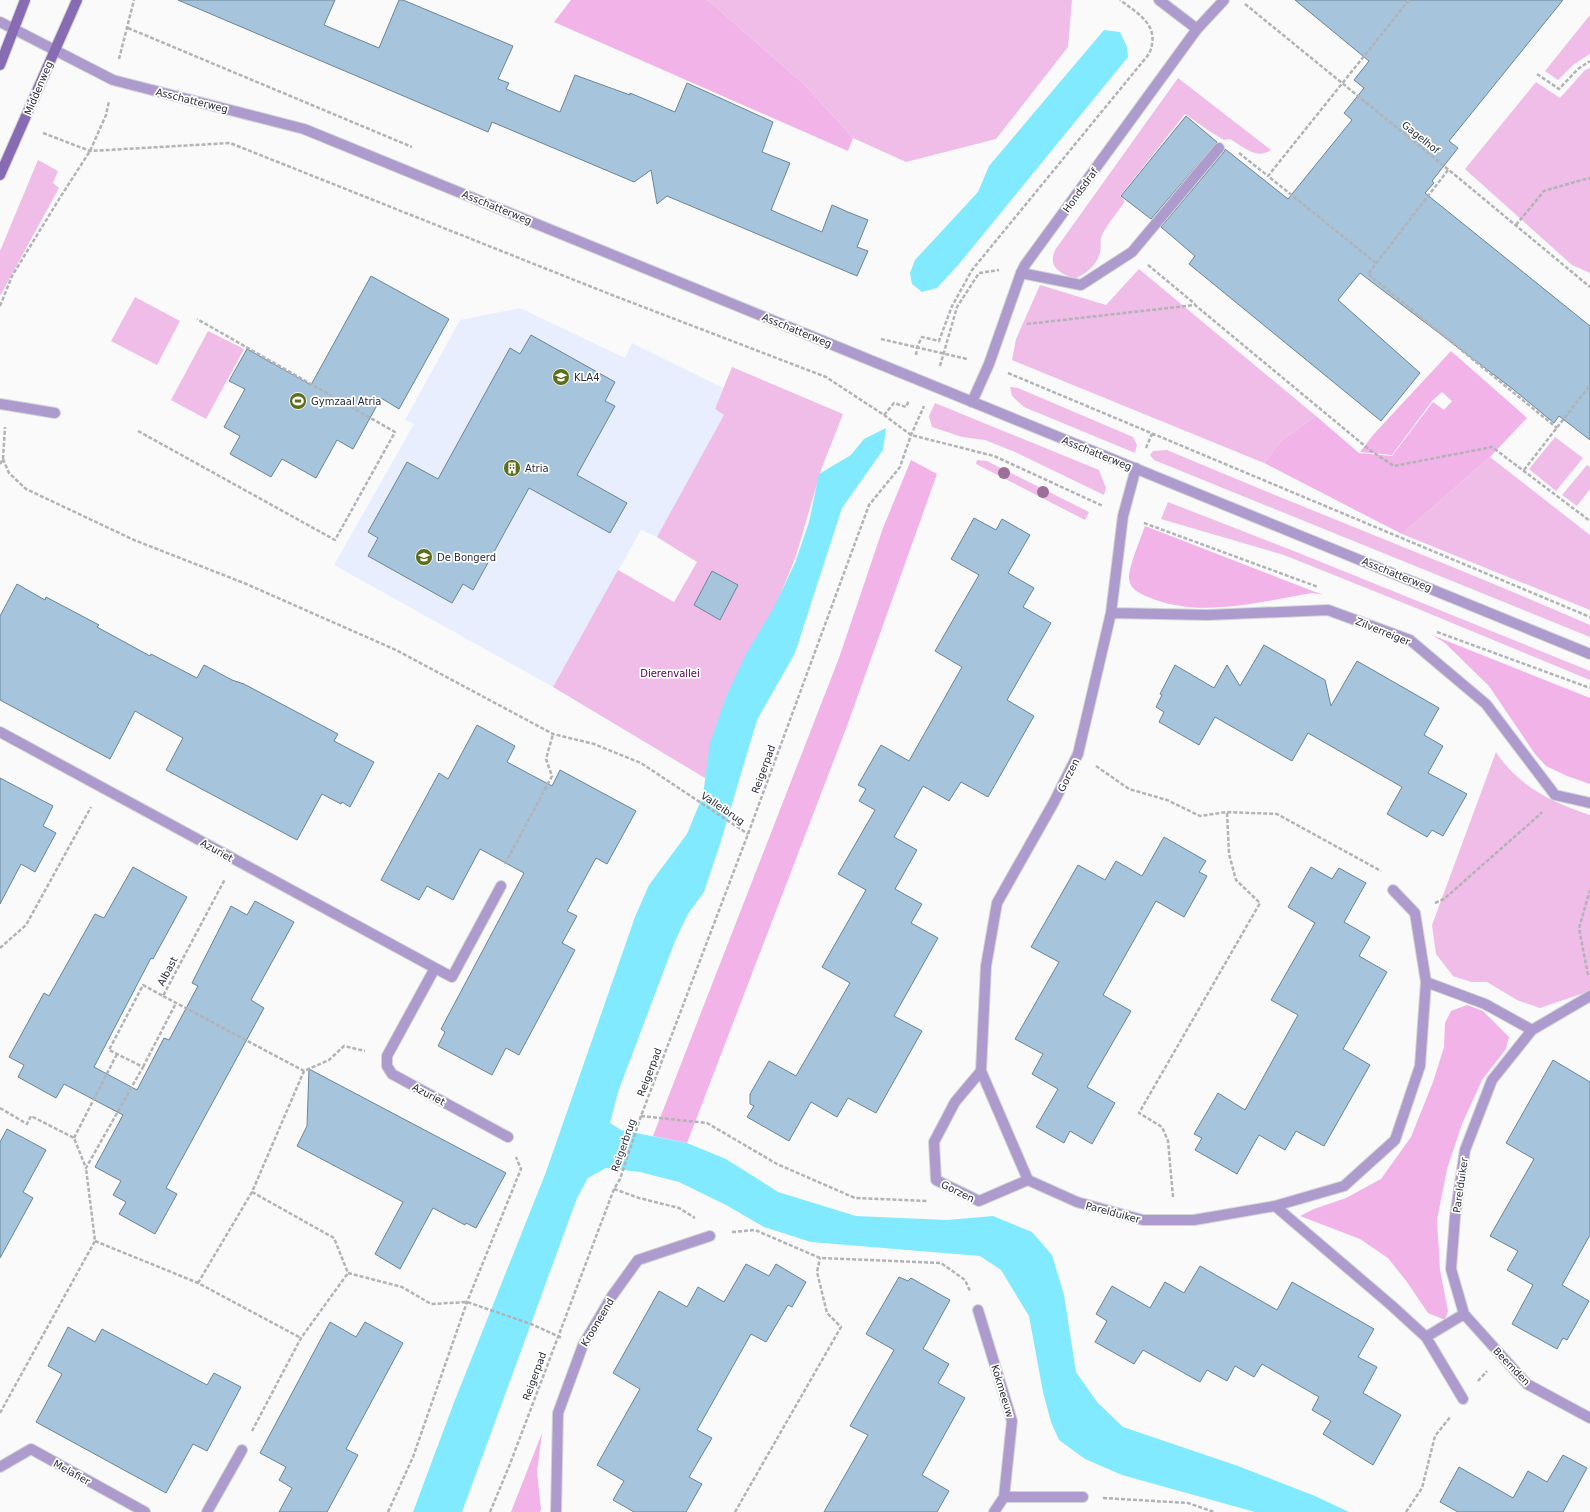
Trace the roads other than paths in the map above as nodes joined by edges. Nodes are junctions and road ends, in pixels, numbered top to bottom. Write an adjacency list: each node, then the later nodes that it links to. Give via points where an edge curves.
1 (25, 0): 6 (main road)
2 (77, 0): 8 (main road, Middenweg)
3 (1159, 0): 7 (street)
4 (1224, 0): 7 (street, Hondsdraf)
5 (0, 22): 6 (street, Asschatterweg)
6 (14, 29): 8 (street, Asschatterweg); 9 (main road)
7 (1197, 30): 12 (street, Hondsdraf)
8 (54, 50): 11 (main road, Middenweg); 13 (street, Asschatterweg, via 113,80 304,129)
9 (0, 65)
10 (1219, 148): 12 (street, via 1132,252 1081,285)
11 (0, 175)
12 (1023, 269): 13 (street, Hondsdraf, via 989,364)
13 (972, 402): 16 (street, Asschatterweg)
14 (4, 404): 15 (street)
15 (55, 413)
16 (1136, 468): 17 (street, Gorzen, via 1124,516); 18 (street, Asschatterweg)
17 (1111, 613): 20 (street, Zilverreiger, via 1208,615 1328,610 1410,640 1486,704 1555,794); 27 (street, Gorzen, via 1078,754 997,903 986,966)
18 (1590, 654)
19 (0, 732): 23 (street, Azuriet)
20 (1590, 803)
21 (501, 886): 23 (street, Azuriet, via 452,977)
22 (1393, 890): 24 (street, Parelduiker, via 1415,913)
23 (435, 968): 28 (street, Azuriet, via 387,1056 387,1066 392,1074)
24 (1426, 982): 26 (street, via 1485,1004); 30 (street, Parelduiker, via 1420,1066 1395,1140 1344,1186)
25 (1590, 996): 26 (street, Parelduiker)
26 (1532, 1030): 33 (street, Parelduiker, via 1492,1080 1464,1150 1451,1269)
27 (981, 1071): 29 (street, Gorzen); 29 (street, Gorzen, via 955,1102 934,1142 936,1180 979,1201)
28 (508, 1137)
29 (1028, 1180): 30 (street, Parelduiker, via 1077,1202 1143,1220 1194,1220)
30 (1275, 1206): 34 (street)
31 (710, 1236): 43 (street, Krooneend, via 638,1260 612,1296 583,1345 558,1413)
32 (978, 1310): 39 (street, Kokmeeuw, via 1012,1421)
33 (1464, 1314): 34 (street); 36 (street, Beemden, via 1527,1384)
34 (1426, 1337): 35 (street)
35 (1463, 1399)
36 (1590, 1418)
37 (242, 1450): 42 (street)
38 (0, 1468): 41 (street, Melafier, via 31,1449)
39 (1004, 1497): 40 (street); 44 (street, Kokmeeuw)
40 (1083, 1497)
41 (145, 1512)
42 (207, 1512)
43 (556, 1512)
44 (994, 1512)

